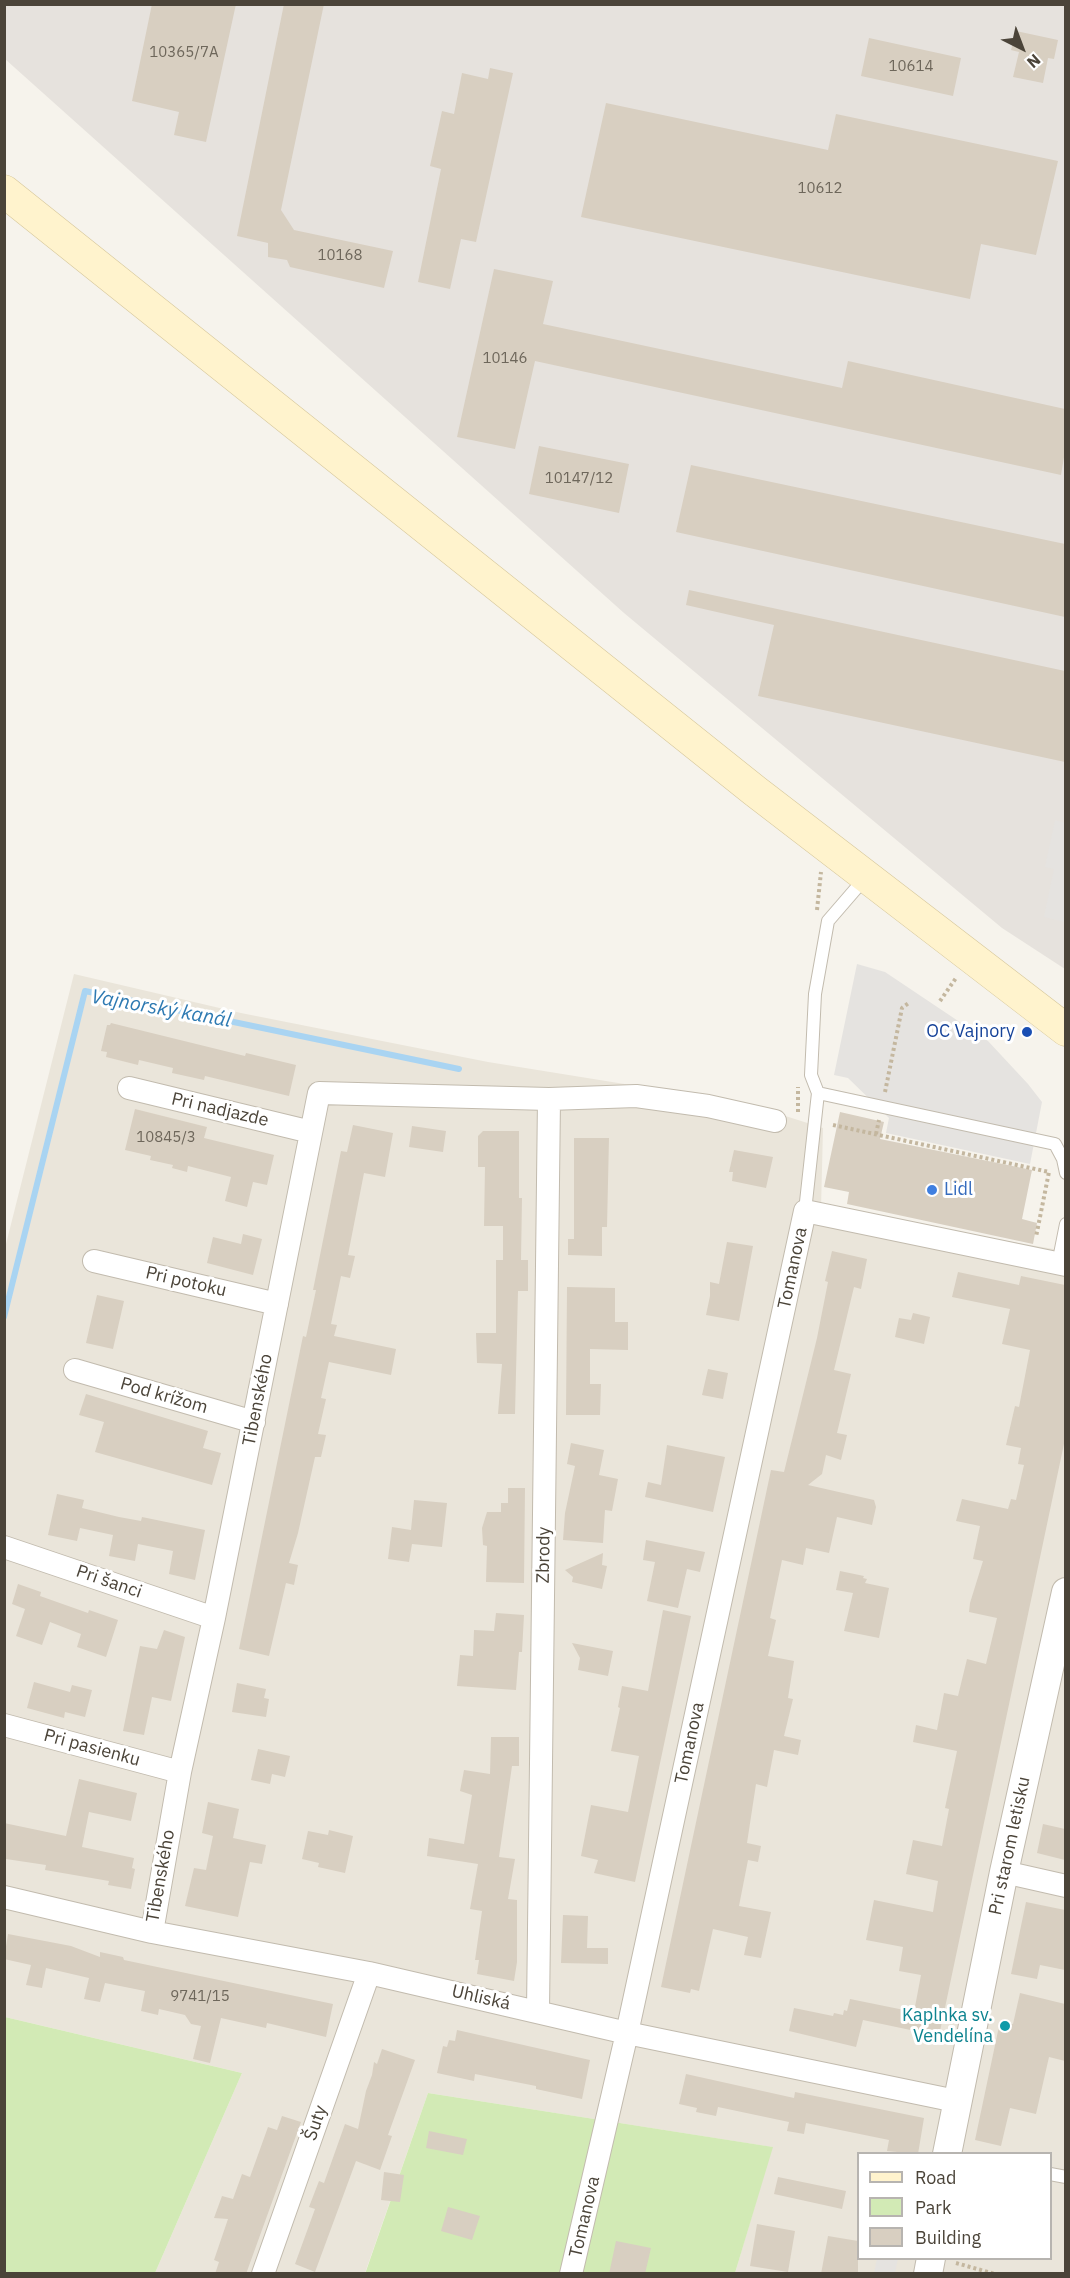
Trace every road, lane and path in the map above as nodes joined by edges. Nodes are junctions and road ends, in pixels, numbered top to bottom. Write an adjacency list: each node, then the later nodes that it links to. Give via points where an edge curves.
1 (4, 191): 2 (main road, via 755,791)
2 (867, 876): 6 (main road); 8 (lane, via 828,921 815,994 811,1075)
3 (956, 978): 4 (path)
4 (940, 1001)
5 (910, 1002): 10 (path, via 902,1008)
6 (1065, 1030)
7 (129, 1088): 13 (street, Pri nadjazde)
8 (818, 1093): 10 (lane); 16 (lane)
9 (549, 1100): 11 (street, via 636,1096); 13 (street, Tibenského, via 319,1093); 34 (street, Zbrody)
10 (882, 1107): 14 (path); 15 (lane, via 1055,1144)
11 (775, 1121)
12 (833, 1125): 14 (path)
13 (311, 1132): 21 (street, Tibenského)
14 (876, 1134): 18 (path, via 1049,1172)
15 (1065, 1173)
16 (805, 1211): 18 (street); 35 (street, Tomanova)
17 (1065, 1224): 20 (lane)
18 (1031, 1258): 20 (street)
19 (94, 1261): 21 (street, Pri potoku)
20 (1062, 1265)
21 (277, 1304): 23 (street, Tibenského)
22 (75, 1370): 23 (street, Pod krížom)
23 (254, 1422): 26 (street, Tibenského)
24 (4, 1547): 26 (street, Pri šanci)
25 (1065, 1592): 29 (street, Pri starom letisku)
26 (214, 1618): 28 (street, Tibenského)
27 (4, 1725): 28 (street, Pri pasienku)
28 (180, 1772): 32 (street, Tibenského)
29 (1004, 1872): 30 (street); 36 (street, Pri starom letisku)
30 (1065, 1886)
31 (4, 1897): 32 (street, Uhliská)
32 (152, 1932): 33 (street, Uhliská)
33 (369, 1973): 34 (street, Uhliská); 39 (street, Šuty)
34 (538, 2011): 35 (street, Uhliská)
35 (627, 2032): 36 (street, Uhliská); 40 (street, Tomanova)
36 (956, 2102): 37 (street, Pri starom letisku)
37 (947, 2152)
38 (943, 2261): 41 (street); 42 (path)
39 (263, 2274)
40 (572, 2274)
41 (928, 2274)
42 (995, 2274)

